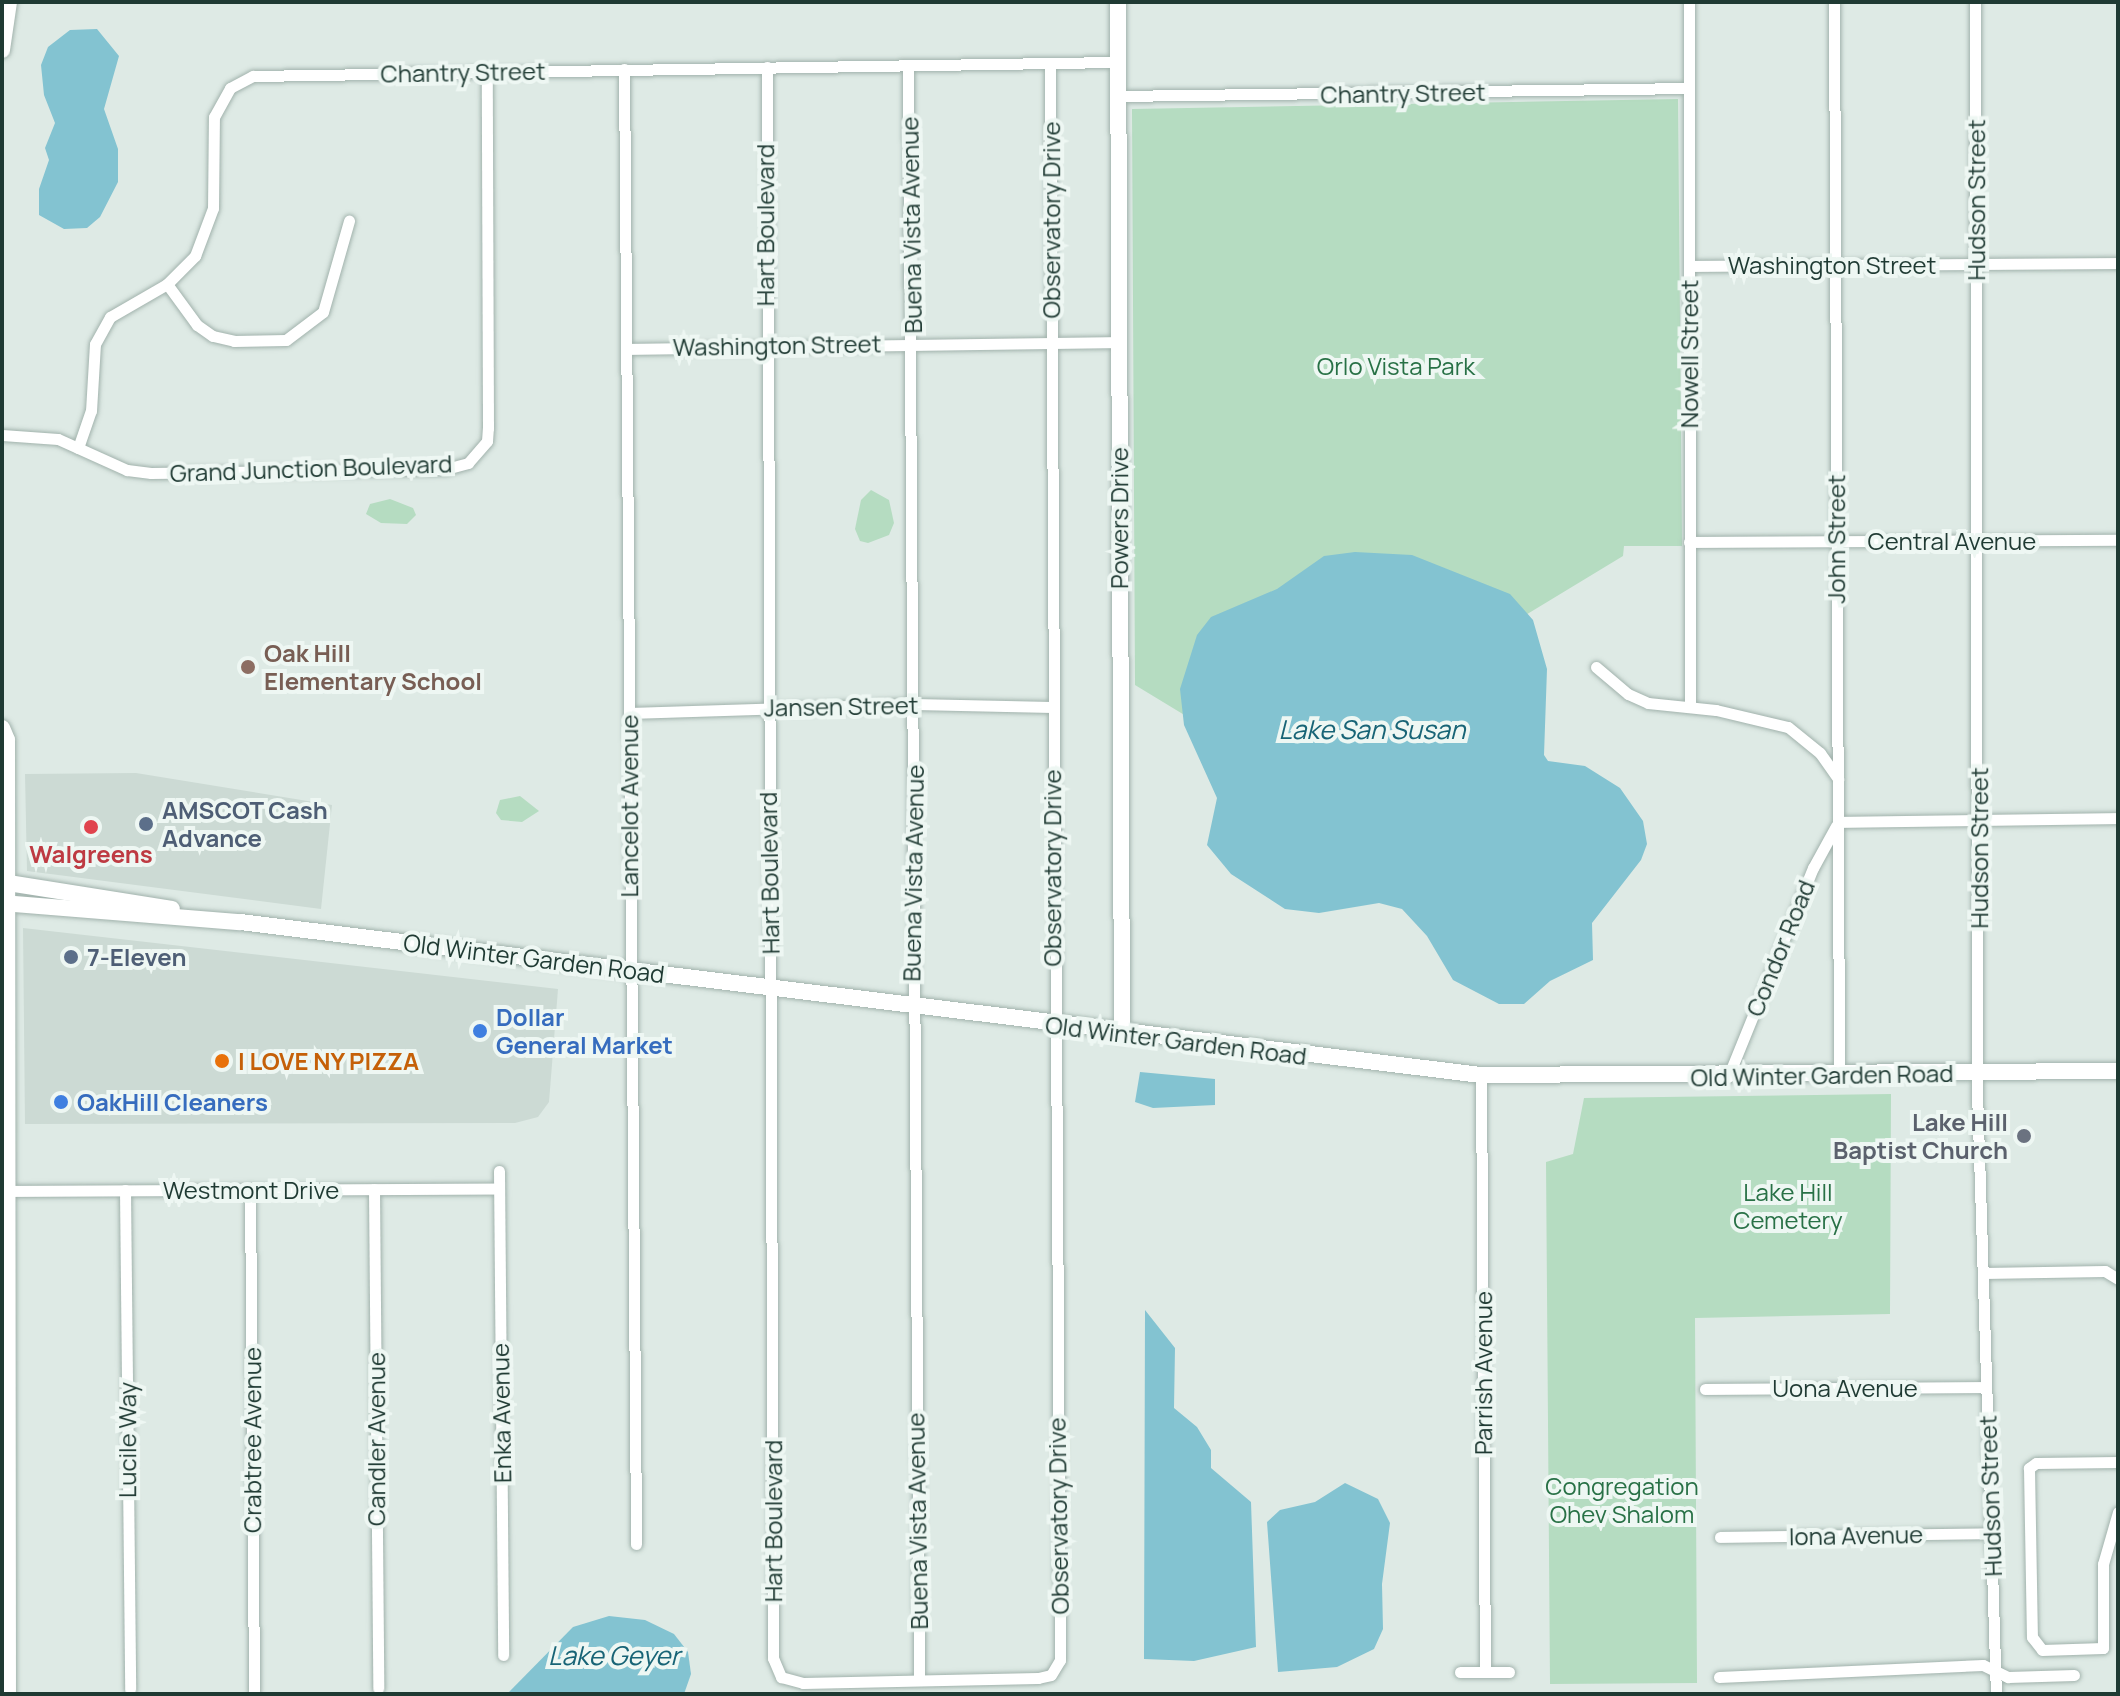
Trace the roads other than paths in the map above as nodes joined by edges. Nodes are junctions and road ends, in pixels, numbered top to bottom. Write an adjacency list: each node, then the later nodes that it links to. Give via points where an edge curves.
1 (9, 2): 6 (main road)
2 (1118, 2): 7 (main road, Powers Drive)
3 (1689, 2): 13 (street, Nowell Street)
4 (1834, 2): 17 (street, John Street)
5 (1975, 2): 18 (street, Hudson Street)
6 (2, 50)
7 (1119, 62): 8 (street, Chantry Street); 14 (main road, Powers Drive)
8 (1050, 63): 9 (street, Chantry Street); 22 (street, Observatory Drive)
9 (908, 66): 10 (street, Chantry Street); 21 (street, Buena Vista Avenue)
10 (767, 67): 11 (street, Chantry Street); 24 (street, Hart Boulevard)
11 (624, 69): 12 (street, Chantry Street); 25 (street, Lancelot Avenue)
12 (487, 72): 20 (street, Chantry Street, via 253,76 230,88 214,117 208,230 195,256); 27 (street, Grand Junction Boulevard, via 488,428 479,454 446,469 151,473 127,470)
13 (1688, 88): 14 (street, Chantry Street); 19 (street, Nowell Street)
14 (1118, 96): 23 (main road, Powers Drive)
15 (349, 221): 20 (street, via 323,312 286,340 213,336 197,325)
16 (2118, 263): 18 (street, Washington Street)
17 (1835, 265): 18 (street, Washington Street); 19 (street, Washington Street); 31 (street, John Street)
18 (1976, 265): 29 (street, Hudson Street)
19 (1689, 266): 30 (street, Nowell Street)
20 (167, 284): 27 (street, Chantry Street, via 122,307 95,344 91,411)
21 (913, 342): 22 (street, Washington Street); 24 (street, Washington Street); 33 (street, Buena Vista Avenue)
22 (1051, 342): 23 (street, Washington Street); 35 (street, Observatory Drive)
23 (1118, 342): 52 (main road, Powers Drive)
24 (765, 344): 25 (street, Washington Street); 34 (street, Hart Boulevard)
25 (628, 349): 37 (street, Lancelot Avenue)
26 (2, 435): 27 (street, Grand Junction Boulevard, via 58,439)
27 (78, 448)
28 (2118, 540): 29 (street, Central Avenue)
29 (1978, 541): 31 (street, Central Avenue); 41 (street, Hudson Street)
30 (1689, 542): 31 (street, Central Avenue); 36 (street, Nowell Street)
31 (1836, 542): 39 (street, John Street)
32 (1596, 667): 36 (street, via 1638,699)
33 (914, 704): 34 (street, Jansen Street); 35 (street, Jansen Street); 50 (street, Buena Vista Avenue)
34 (768, 707): 37 (street, Jansen Street); 49 (street, Hart Boulevard)
35 (1052, 707): 51 (street, Observatory Drive)
36 (1690, 707): 39 (street, via 1788,727 1820,753)
37 (629, 713): 48 (street, Lancelot Avenue)
38 (2, 728): 45 (main road, via 7,740)
39 (1838, 780): 42 (street, John Street)
40 (2118, 818): 41 (street)
41 (1980, 820): 42 (street); 54 (street, Hudson Street)
42 (1838, 822): 43 (street, Condor Road); 44 (street, John Street)
43 (1813, 868): 44 (street); 57 (street, Condor Road)
44 (1838, 873): 56 (street, John Street)
45 (4, 882): 46 (main road); 47 (main road, Old Winter Garden Road)
46 (3, 903): 47 (main road, Old Winter Garden Road); 63 (main road)
47 (240, 922): 48 (main road, Old Winter Garden Road)
48 (628, 970): 49 (main road, Old Winter Garden Road); 73 (street, Lancelot Avenue)
49 (769, 988): 50 (main road, Old Winter Garden Road); 82 (street, Hart Boulevard, via 773,1658 781,1677 803,1683)
50 (911, 1006): 51 (main road, Old Winter Garden Road); 82 (street, Buena Vista Avenue)
51 (1053, 1025): 52 (main road, Old Winter Garden Road); 82 (street, Observatory Drive, via 1060,1653 1055,1671 1038,1678)
52 (1122, 1034): 55 (main road, Old Winter Garden Road)
53 (2118, 1071): 54 (main road, Old Winter Garden Road)
54 (1978, 1074): 56 (main road, Old Winter Garden Road); 64 (street, Hudson Street)
55 (1481, 1075): 57 (main road, Old Winter Garden Road); 78 (street, Parrish Avenue)
56 (1839, 1076): 57 (main road, Old Winter Garden Road)
57 (1728, 1077)
58 (499, 1171): 59 (street, Enka Avenue)
59 (499, 1188): 61 (street, Westmont Drive); 75 (street, Enka Avenue)
60 (250, 1189): 61 (street, Westmont Drive); 62 (street, Westmont Drive); 85 (street, Crabtree Avenue)
61 (374, 1189): 83 (street, Candler Avenue)
62 (125, 1190): 63 (street, Westmont Drive); 84 (street, Lucile Way)
63 (3, 1191): 66 (main road)
64 (1983, 1273): 65 (street, via 2105,1271); 67 (street, Hudson Street)
65 (2118, 1279)
66 (4, 1312): 74 (main road)
67 (1986, 1387): 68 (street, Uona Avenue); 71 (street, Hudson Street)
68 (1705, 1389)
69 (2118, 1462): 70 (street, via 2036,1463 2029,1468 2032,1637 2042,1650 2103,1648 2103,1564)
70 (2118, 1512)
71 (1992, 1533): 72 (street, Iona Avenue); 76 (street, Hudson Street)
72 (1720, 1537)
73 (636, 1544)
74 (5, 1600): 86 (main road)
75 (503, 1655)
76 (1996, 1670): 80 (street, via 2008,1677); 81 (street, via 1983,1665); 87 (street, Hudson Street)
77 (1460, 1672): 78 (street)
78 (1485, 1672): 79 (street)
79 (1509, 1672)
80 (2074, 1675)
81 (1719, 1677)
82 (919, 1680)
83 (378, 1688)
84 (130, 1689)
85 (254, 1691)
86 (8, 1694)
87 (1996, 1694)

